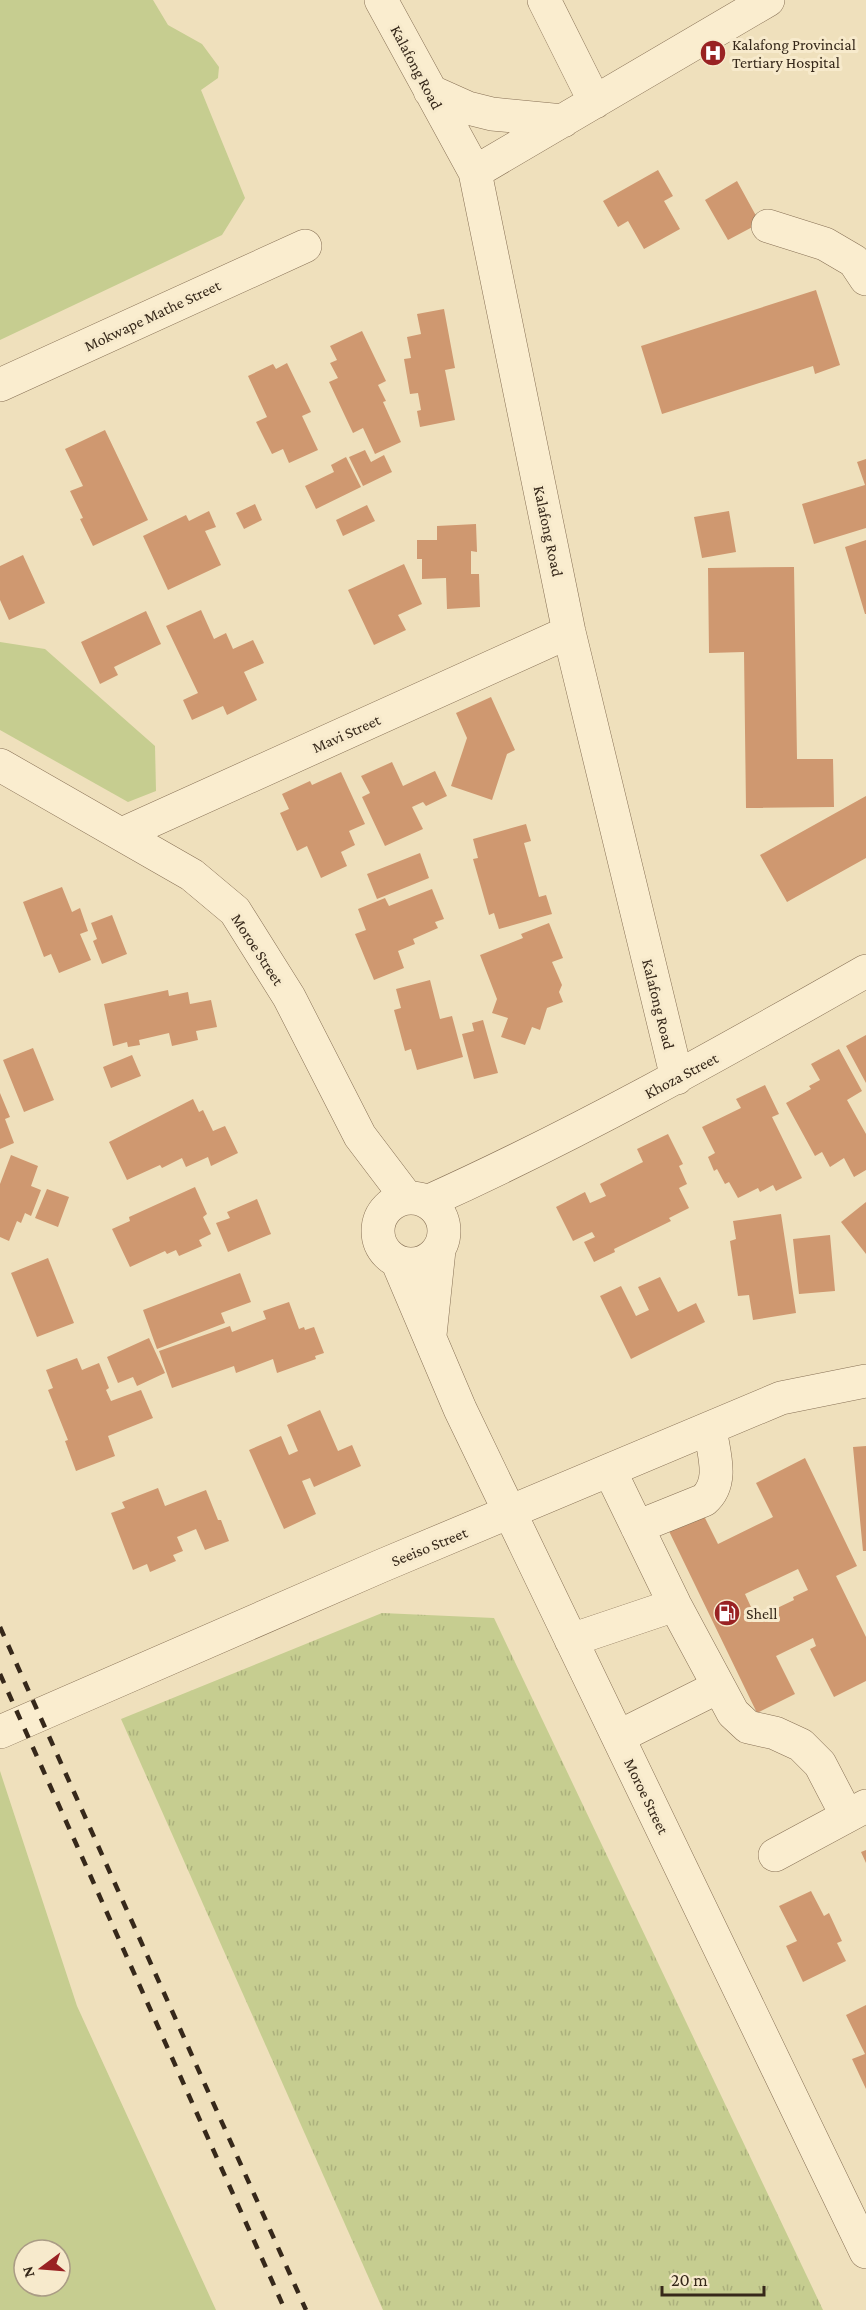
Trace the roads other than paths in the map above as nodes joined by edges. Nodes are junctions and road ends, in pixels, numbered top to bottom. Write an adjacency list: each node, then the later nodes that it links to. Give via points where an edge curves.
1 (381, 0): 4 (street, Kalafong Road)
2 (544, 0): 5 (street)
3 (768, 0): 5 (street)
4 (430, 91): 6 (street, via 492,114); 7 (street, Kalafong Road)
5 (595, 102): 6 (street)
6 (563, 121): 7 (street)
7 (475, 172): 12 (street, Kalafong Road)
8 (768, 226): 10 (street, via 825,244 854,261)
9 (305, 246): 11 (street, Mokwape Mathe Street)
10 (866, 279)
11 (0, 385)
12 (569, 632): 14 (street, Mavi Street); 16 (street, Kalafong Road)
13 (0, 765): 14 (street, Moroe Street)
14 (122, 834): 17 (street, Moroe Street, via 192,875 235,910 289,997 360,1136)
15 (866, 971): 16 (street, Khoza Street)
16 (677, 1078): 17 (street, Khoza Street, via 493,1172)
17 (420, 1219): 18 (street, Khoza Street, via 431,1259 421,1264); 18 (street, Moroe Street, via 378,1235 381,1247); 19 (street, Moroe Street)
18 (398, 1263): 19 (street, Moroe Street)
19 (429, 1340): 23 (street, Moroe Street)
20 (866, 1381): 21 (street, Seeiso Street, via 781,1398)
21 (710, 1428): 22 (street, Seeiso Street); 24 (street, via 717,1479 713,1492 704,1500)
22 (610, 1471): 23 (street, Seeiso Street); 24 (street)
23 (510, 1513): 26 (street, Moroe Street); 28 (street, Seeiso Street)
24 (637, 1527): 25 (street)
25 (675, 1605): 26 (street); 27 (street)
26 (571, 1640): 29 (street, Moroe Street)
27 (718, 1688): 29 (street); 30 (street, via 733,1713 748,1726 801,1745)
28 (0, 1732)
29 (618, 1737): 32 (street, Moroe Street)
30 (857, 1811): 31 (street)
31 (775, 1855)
32 (866, 2252)

